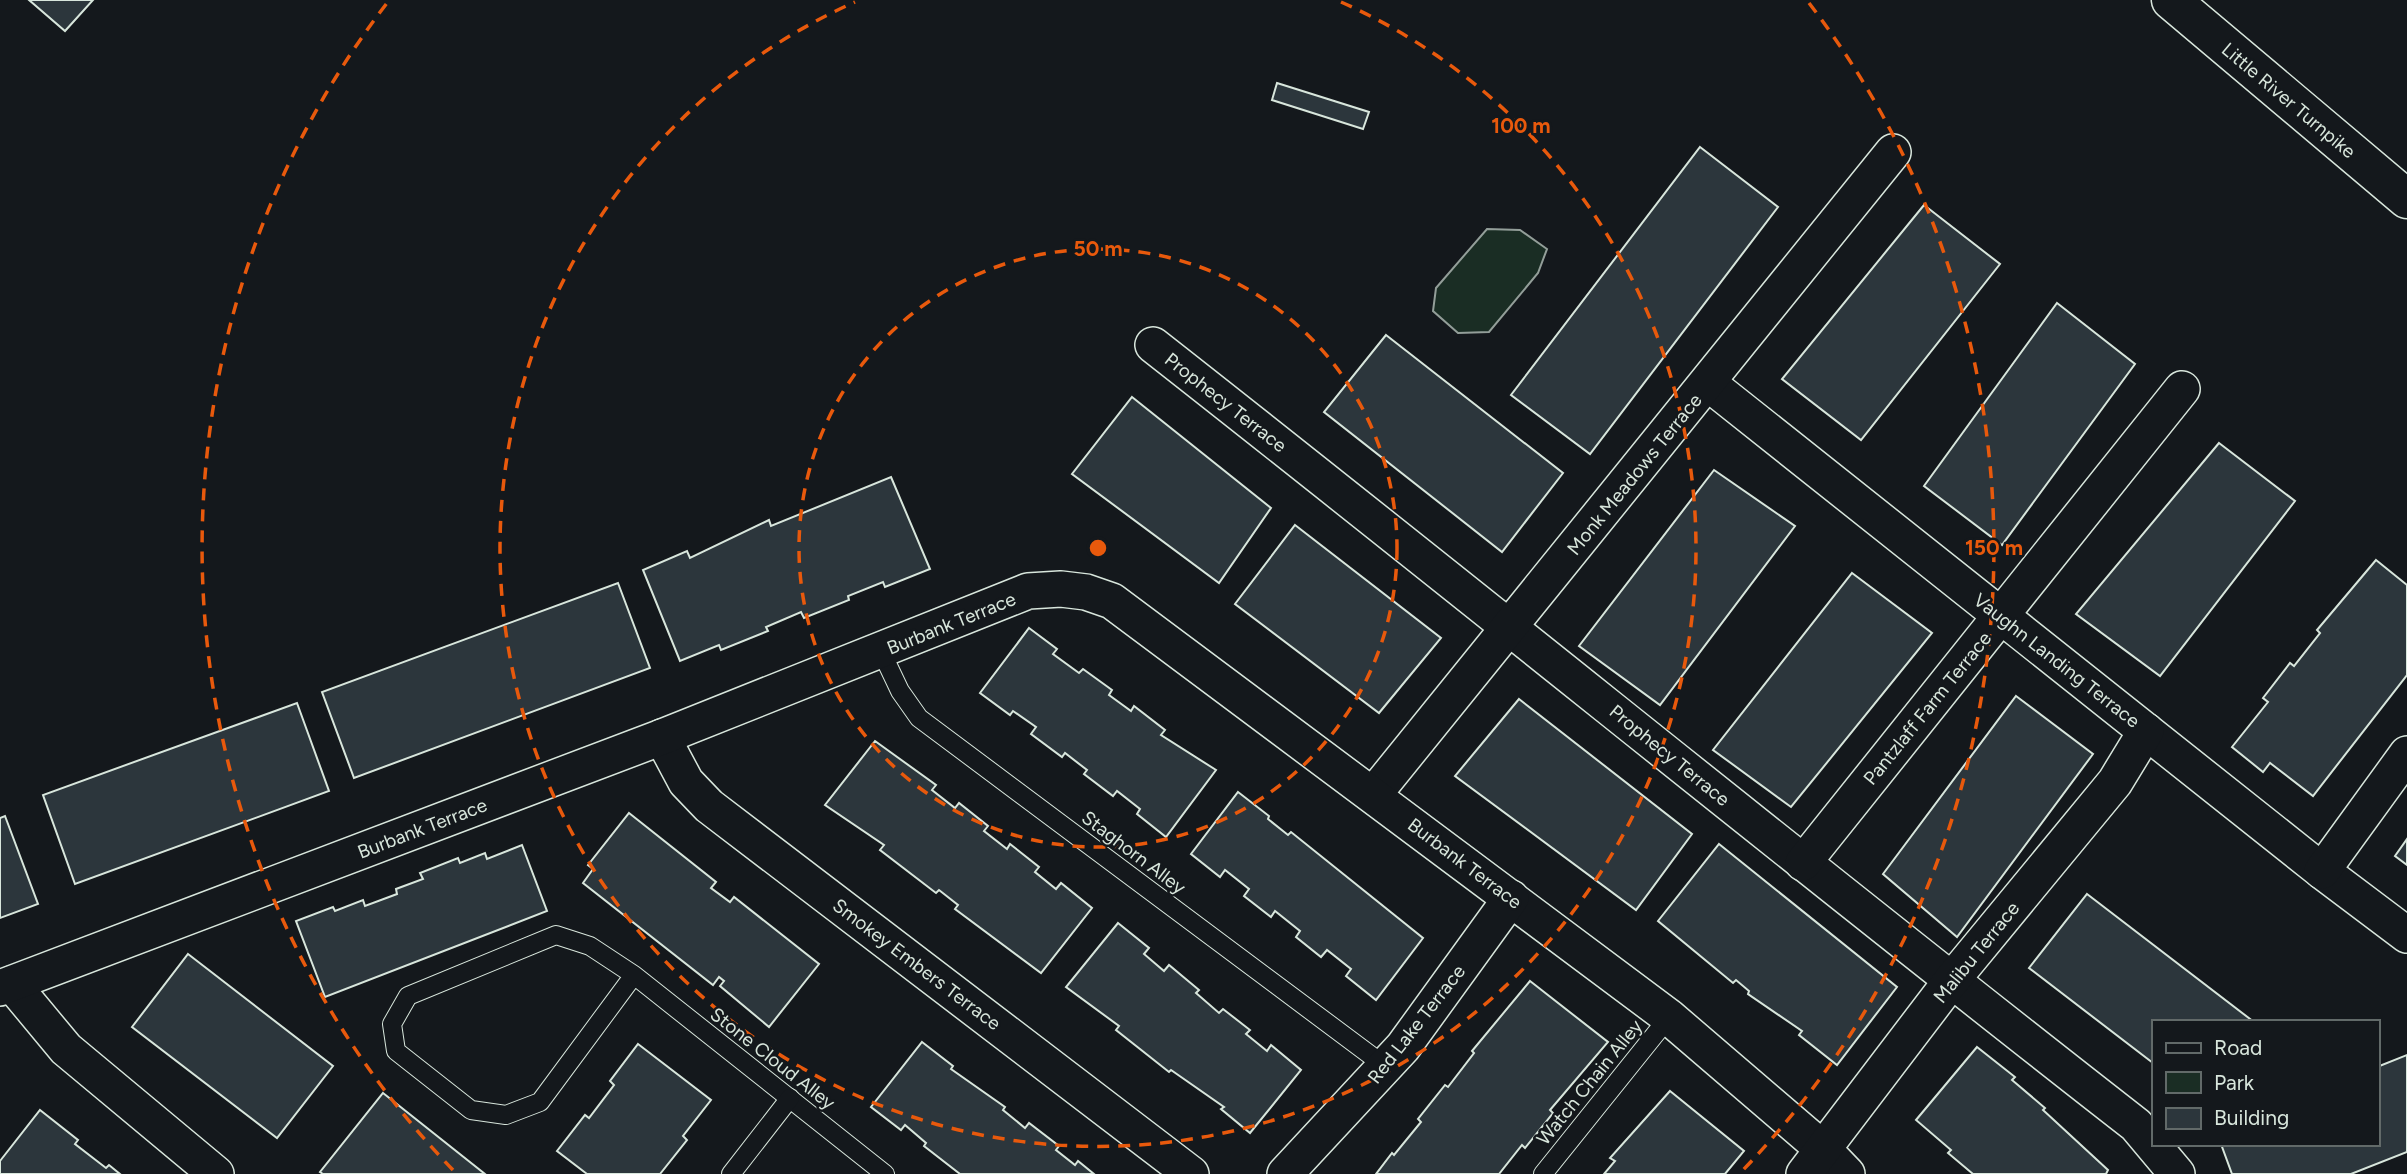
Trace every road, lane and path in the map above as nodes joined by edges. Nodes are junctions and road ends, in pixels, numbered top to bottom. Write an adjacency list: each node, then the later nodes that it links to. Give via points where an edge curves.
1 (2171, 0): 3 (highway, Little River Turnpike)
2 (1893, 152): 5 (street, Monk Meadows Terrace)
3 (2407, 199)
4 (1153, 345): 8 (street, Prophecy Terrace)
5 (1708, 383): 7 (street, Vaughn Landing Terrace); 8 (street, Monk Meadows Terrace)
6 (2182, 389): 7 (street, Pantzlaff Farm Terrace)
7 (2001, 615): 10 (street, Vaughn Landing Terrace); 14 (street, Pantzlaff Farm Terrace)
8 (1511, 626): 13 (street, Monk Meadows Terrace); 14 (street, Prophecy Terrace)
9 (881, 651): 11 (street, Burbank Terrace); 13 (street, Burbank Terrace, via 1028,591 1086,592 1133,615); 22 (lane, Staghorn Alley, via 919,718)
10 (2146, 731): 15 (street, Vaughn Landing Terrace); 19 (street, Malibu Terrace, via 2115,782)
11 (662, 737): 20 (street, Burbank Terrace); 30 (street, Smokey Embers Terrace, via 686,782 709,806)
12 (2407, 754): 15 (street)
13 (1374, 794): 16 (street, Burbank Terrace)
14 (1803, 863): 19 (street, Prophecy Terrace)
15 (2322, 871): 17 (street, Vaughn Landing Terrace)
16 (1511, 898): 21 (street, Burbank Terrace); 22 (street, Red Lake Terrace)
17 (2407, 935)
18 (635, 975): 18 (lane, Stone Cloud Alley, via 590,946 556,935 408,996 392,1024 396,1051 471,1111 506,1115 540,1102); 23 (lane, Stone Cloud Alley)
19 (1951, 981): 24 (street, Prophecy Terrace, via 2136,1125); 26 (street, Malibu Terrace)
20 (6, 986): 27 (street, via 66,1049)
21 (1669, 1017): 26 (street, Burbank Terrace); 32 (lane, Watch Chain Alley)
22 (1385, 1066): 31 (street, Red Lake Terrace)
23 (790, 1098): 28 (lane); 29 (lane, Stone Cloud Alley)
24 (2152, 1144)
25 (2154, 1146): 33 (street, Prophecy Terrace)
26 (1825, 1166)
27 (216, 1174)
28 (731, 1174)
29 (885, 1174)
30 (1191, 1174)
31 (1285, 1174)
32 (1543, 1174)
33 (2177, 1174)

